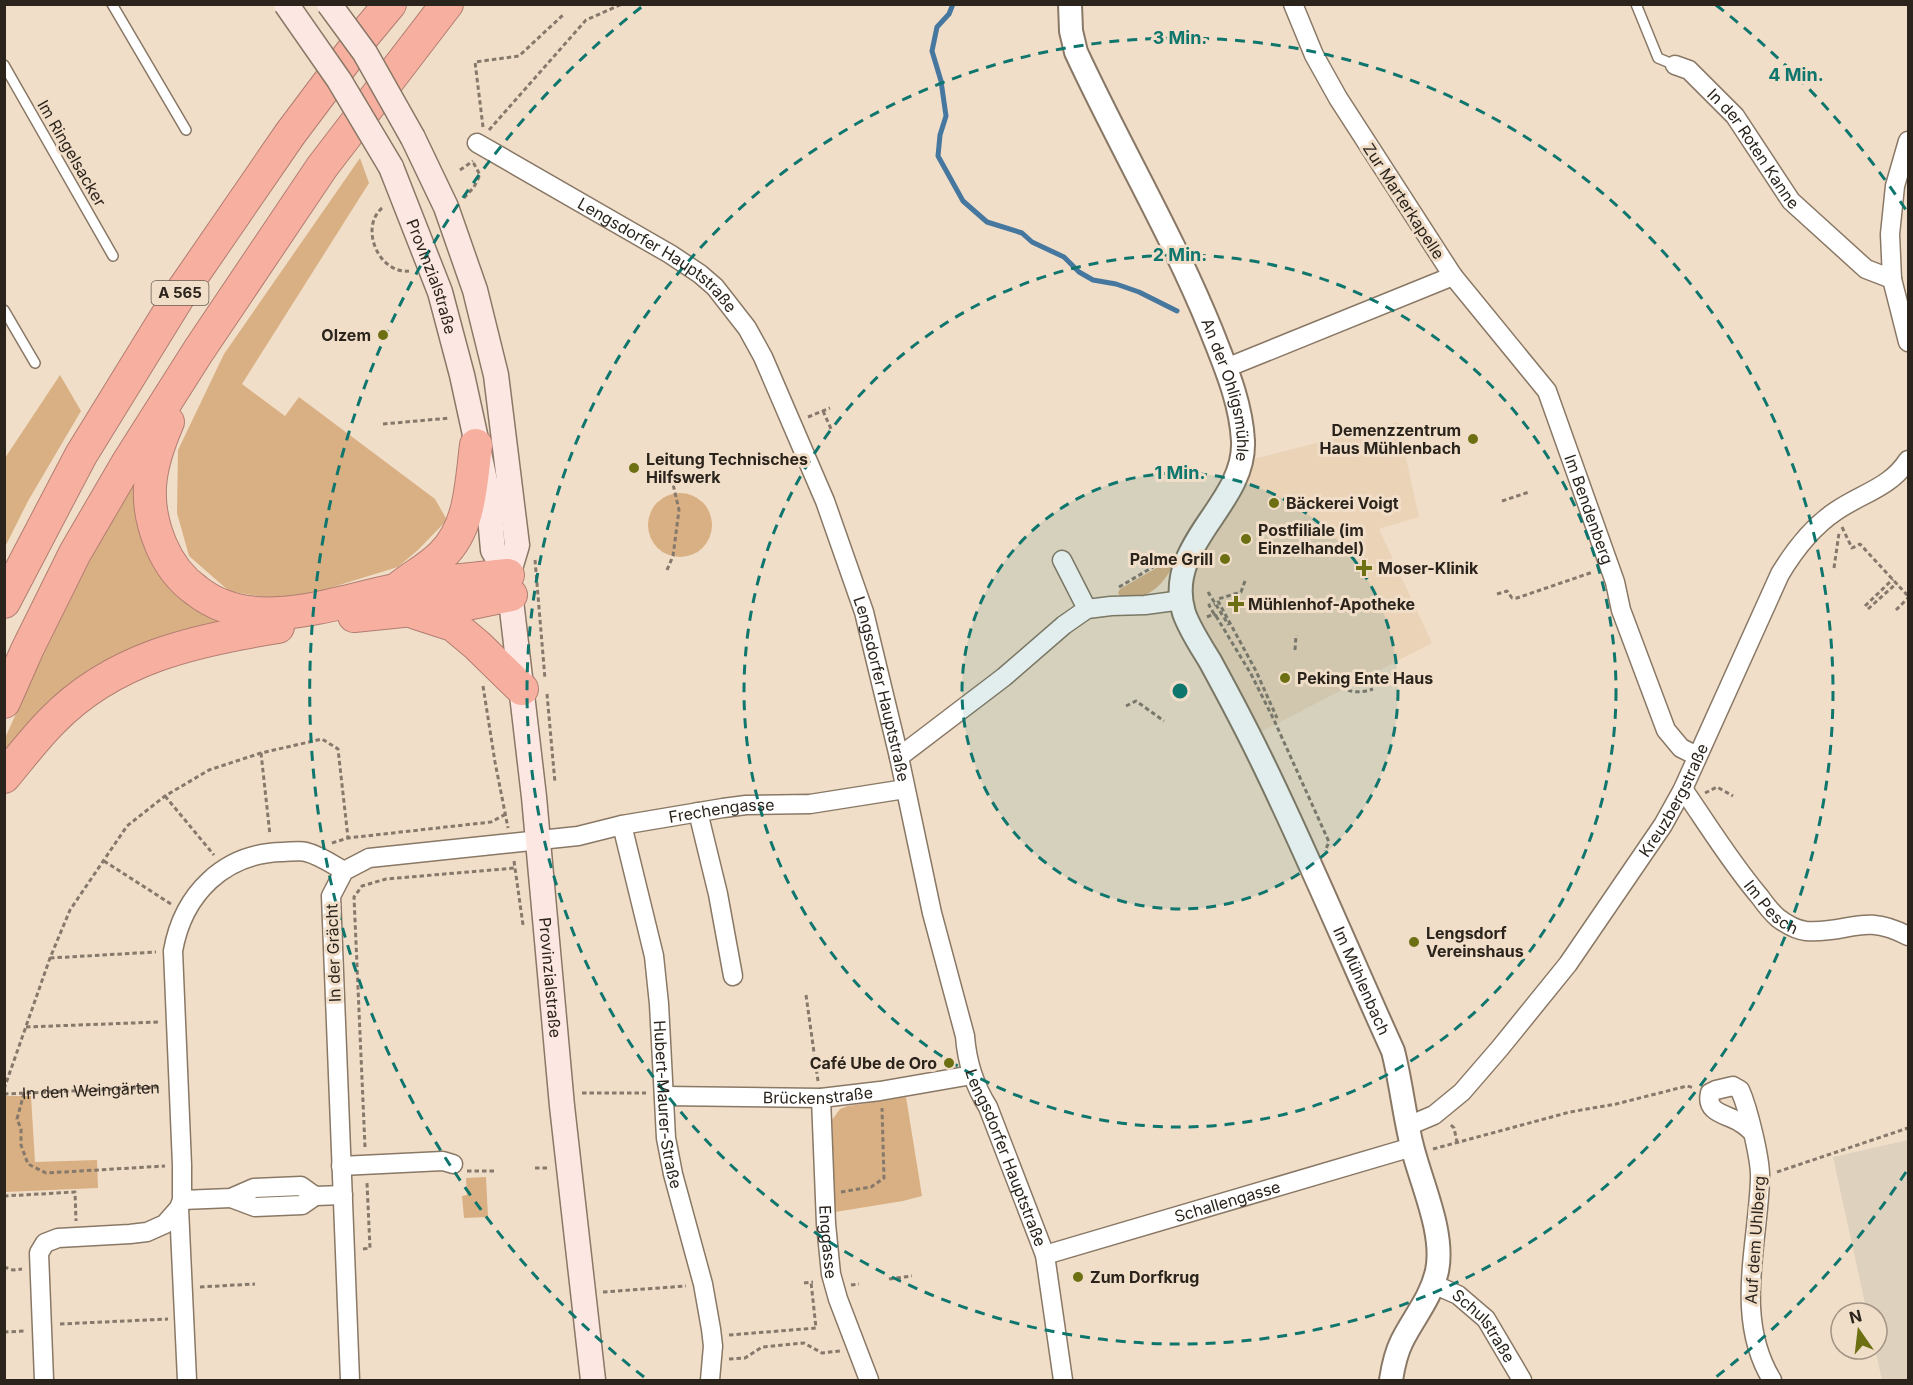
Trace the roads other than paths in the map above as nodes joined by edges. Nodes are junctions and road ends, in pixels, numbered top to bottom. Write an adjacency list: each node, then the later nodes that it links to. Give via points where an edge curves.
1 (112, 4): 11 (lane)
2 (286, 4): 22 (main road, Provinzialstraße, bridge, via 339,80 391,167 440,292)
3 (329, 4): 25 (main road, Provinzialstraße, bridge, via 365,53 413,138 446,207 475,290 496,375 517,545)
4 (390, 4): 28 (highway, A 565, via 290,134 182,291 81,455)
5 (447, 4): 19 (highway, A 565, via 322,167)
6 (1070, 4): 21 (street, An der Ohligsmühle, via 1076,52 1185,270)
7 (1293, 4): 15 (street, Zur Marterkapelle, via 1333,91)
8 (1636, 4): 10 (lane, In der Roten Kanne, via 1658,58)
9 (4, 65): 14 (lane, Im Ringelsacker)
10 (1675, 65): 16 (street, In der Roten Kanne, via 1689,70 1735,116 1791,201 1866,269)
11 (186, 130)
12 (481, 139): 33 (street, Lengsdorfer Hauptstraße, via 684,262 715,287 747,328 764,357 825,501 858,593)
13 (1908, 141): 16 (street, via 1895,186 1890,234)
14 (113, 256)
15 (1453, 276): 21 (street, Zur Marterkapelle); 32 (street, Im Bendenberg, via 1547,391 1666,730 1681,748)
16 (1892, 279): 18 (street)
17 (4, 310): 20 (lane)
18 (1908, 342)
19 (199, 350): 26 (highway, via 155,451 148,497 155,531 166,557 183,580 207,599 246,613 272,614); 31 (highway, A 565, via 75,553)
20 (35, 363)
21 (1226, 368): 27 (street, An der Ohligsmühle, via 1241,424 1240,468 1183,568)
22 (476, 445): 25 (main road, Provinzialstraße, via 488,494 493,550); 26 (highway, via 467,512 458,537)
23 (1908, 460): 32 (street, Kreuzbergstraße, via 1880,488 1825,519 1792,553)
24 (1062, 560): 29 (street)
25 (509, 585): 26 (highway); 30 (main road, Provinzialstraße)
26 (403, 600): 30 (highway, via 453,625); 34 (highway, via 342,618 176,648 126,668 85,693 52,720)
27 (1182, 600): 29 (street); 47 (street, Im Mühlenbach, via 1190,625 1265,767 1393,1051)
28 (4, 602)
29 (1087, 608): 33 (street)
30 (522, 689): 39 (main road, Provinzialstraße)
31 (4, 702)
32 (1697, 756): 36 (street, Kreuzbergstraße)
33 (899, 757): 35 (street, Lengsdorfer Hauptstraße)
34 (4, 777)
35 (905, 789): 37 (street, Frechengasse, via 810,804 746,805); 43 (street, Lengsdorfer Hauptstraße)
36 (1683, 789): 41 (street, Im Pesch, via 1745,880 1784,922 1806,931 1880,925); 47 (street, Kreuzbergstraße, via 1663,825 1568,964 1462,1092)
37 (698, 812): 38 (street, Frechengasse); 42 (street)
38 (622, 825): 39 (street, Frechengasse, via 578,837); 44 (street, Hubert-Maurer-Straße, via 654,956)
39 (538, 841): 40 (street, via 369,858); 57 (main road, Provinzialstraße, via 562,1106)
40 (344, 871): 49 (street, In der Grächt, via 331,896); 51 (street, In den Weingärten, via 306,851 249,857 224,868 202,888 185,913 173,951 182,1165)
41 (1908, 936)
42 (733, 976)
43 (972, 1075): 45 (street, Brückenstraße); 52 (street, Lengsdorfer Hauptstraße)
44 (663, 1094): 45 (street, Brückenstraße); 58 (street, Hubert-Maurer-Straße, via 673,1174 703,1284 712,1337)
45 (821, 1098): 59 (street, Enggasse, via 831,1274)
46 (1752, 1132): 63 (street, Auf dem Uhlberg, via 1761,1177 1750,1308 1755,1343)
47 (1410, 1136): 52 (street, Schallengasse); 53 (street, Im Mühlenbach, via 1434,1226 1438,1261)
48 (453, 1164): 49 (street, via 443,1161)
49 (341, 1166): 50 (street, In der Grächt)
50 (343, 1195): 51 (street, via 315,1196 301,1186 254,1188 231,1198); 56 (street, In der Grächt)
51 (180, 1204): 54 (street, via 165,1224 147,1232 58,1238 45,1243 39,1253); 55 (street, In den Weingärten)
52 (1045, 1256): 60 (street, Lengsdorfer Hauptstraße)
53 (1433, 1284): 61 (street, Im Mühlenbach, via 1402,1341); 62 (street, Schulstraße, via 1458,1295 1486,1319)
54 (44, 1380)
55 (187, 1380)
56 (350, 1380)
57 (593, 1380)
58 (710, 1380)
59 (869, 1380)
60 (1063, 1380)
61 (1391, 1380)
62 (1522, 1380)
63 (1772, 1380)

